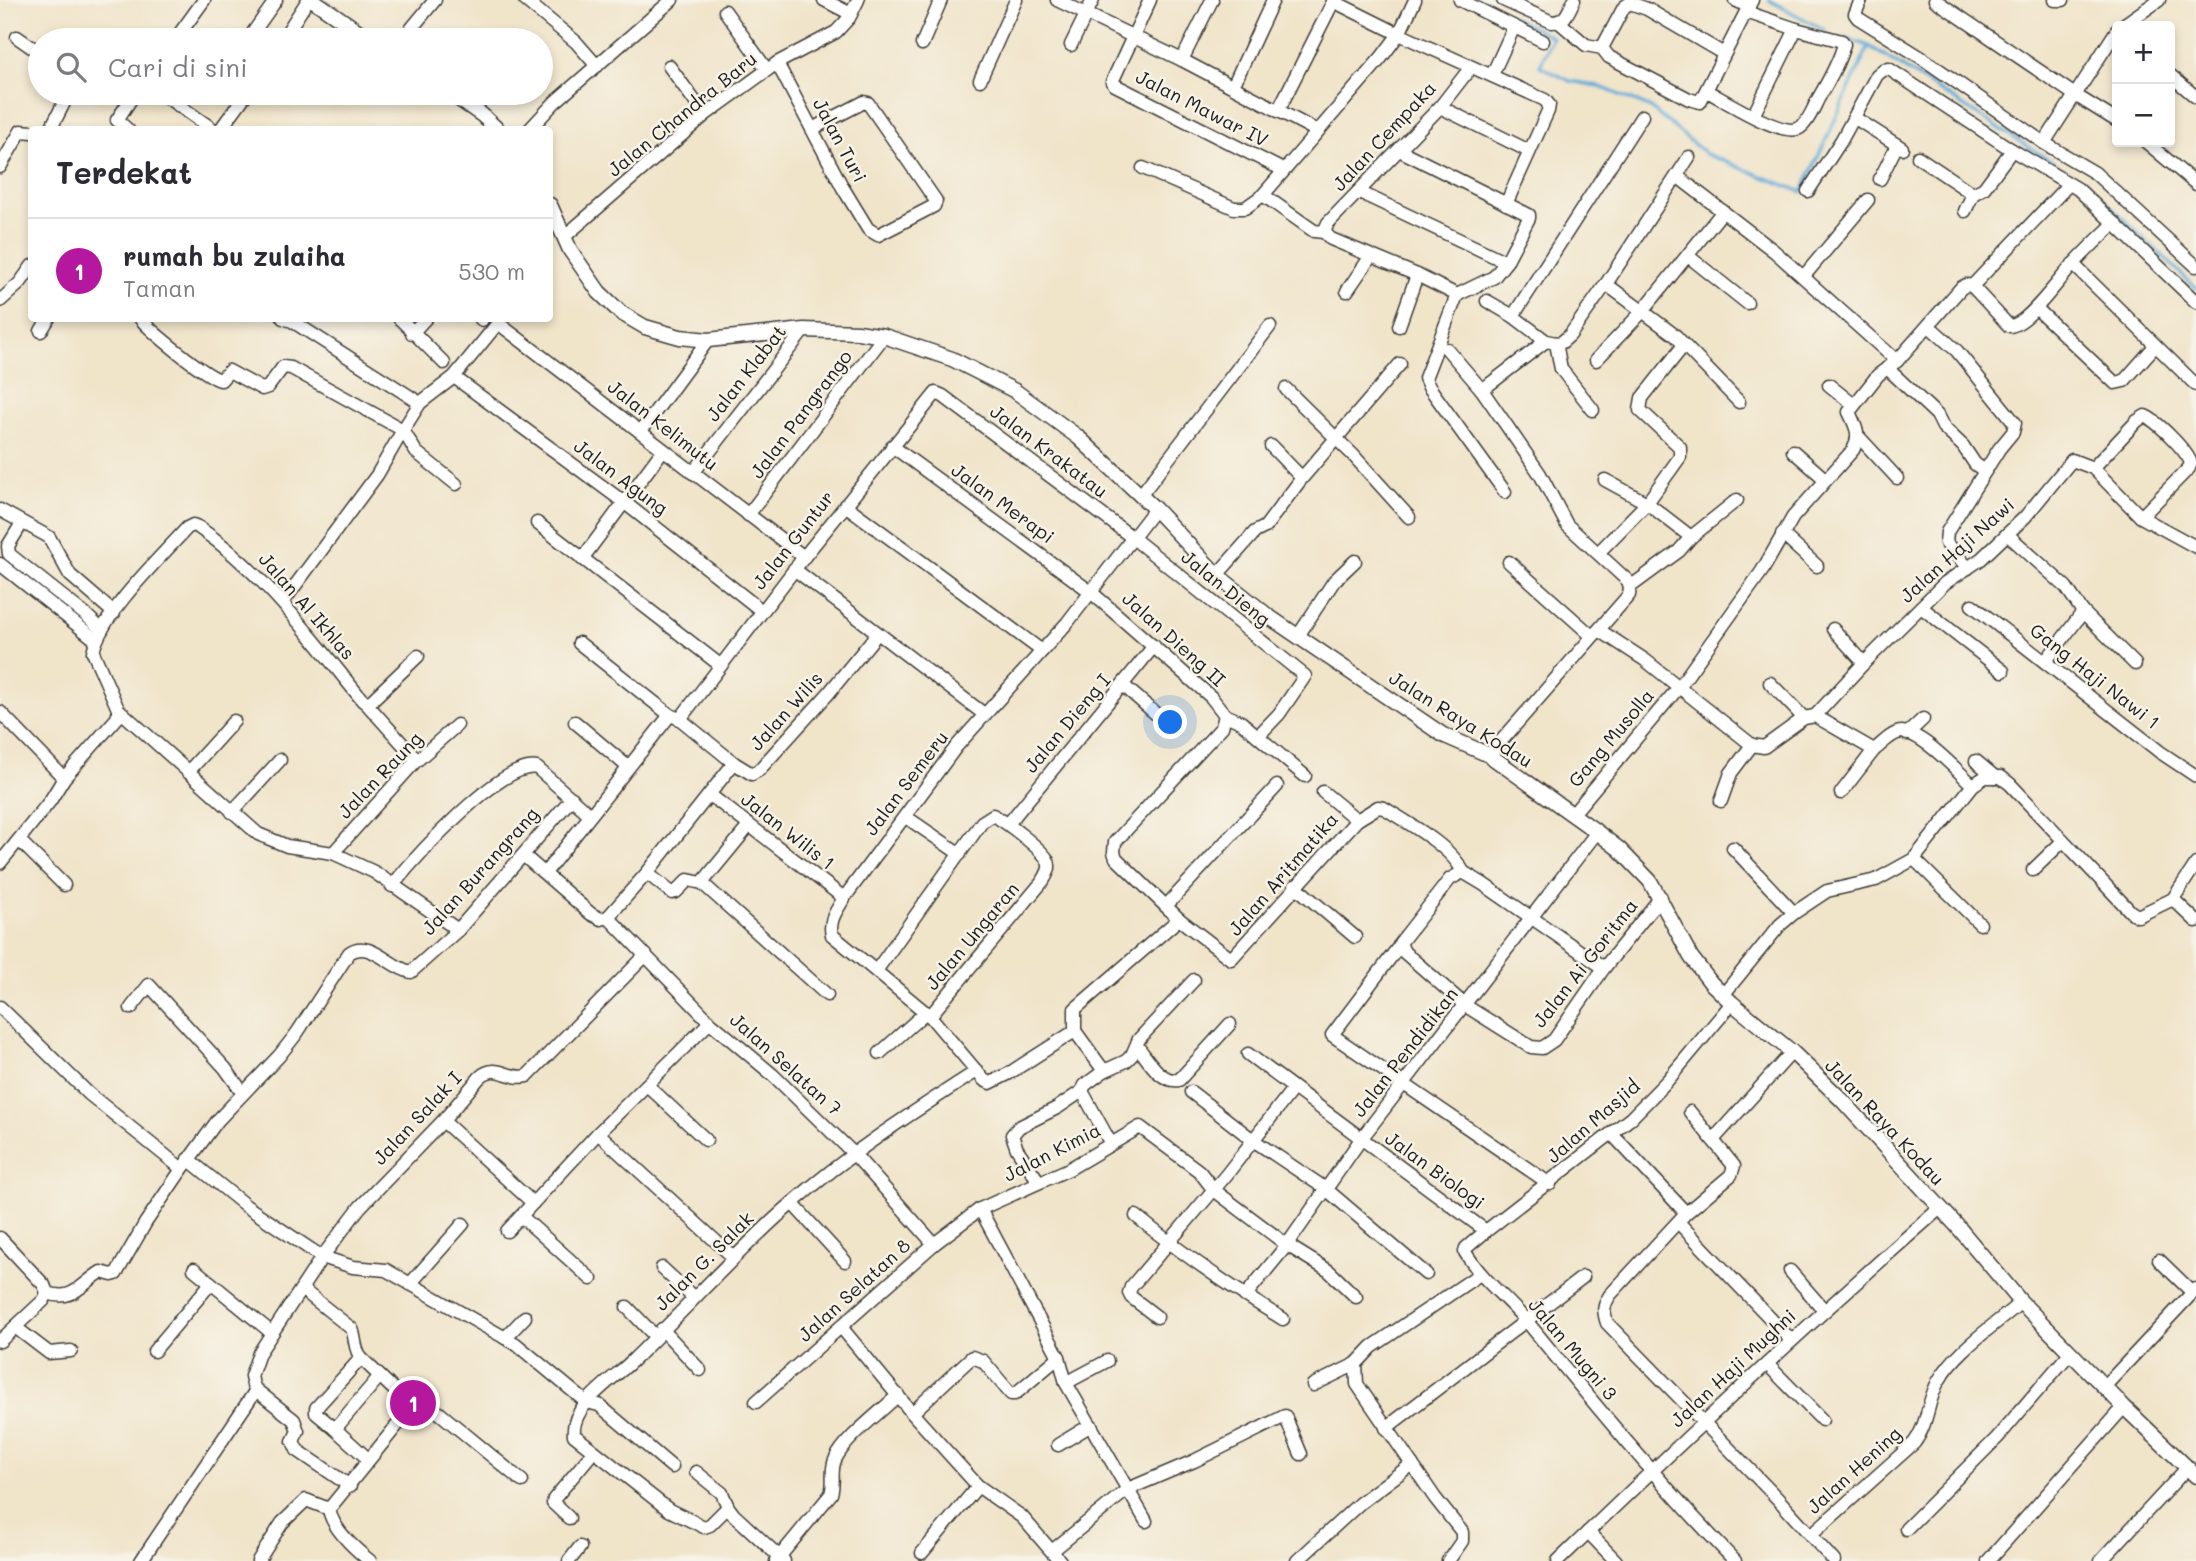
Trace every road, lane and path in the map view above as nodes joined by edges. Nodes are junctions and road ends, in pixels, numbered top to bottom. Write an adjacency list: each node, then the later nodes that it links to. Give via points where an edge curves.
1 (204, 0): 34 (street)
2 (276, 0): 35 (street)
3 (310, 0): 36 (street); 37 (street)
4 (435, 0): 38 (street)
5 (525, 0): 51 (street, via 576,41)
6 (672, 0): 51 (street)
7 (824, 0): 29 (street)
8 (859, 0): 29 (street, Jalan Chandra Baru)
9 (941, 0): 45 (street)
10 (1016, 0): 57 (street)
11 (1057, 0): 30 (street)
12 (1093, 0): 30 (street)
13 (1150, 0): 41 (street)
14 (1212, 0): 50 (street)
15 (1273, 0): 58 (street)
16 (1415, 0): 40 (street)
17 (1460, 0): 33 (street)
18 (1574, 0): 31 (street)
19 (1735, 0): 27 (street)
20 (1861, 0): 85 (street, via 1856,8 1858,18)
21 (1935, 0): 60 (street)
22 (2055, 0): 23 (street)
23 (2063, 0)
24 (1334, 1): 40 (street); 70 (street)
25 (1510, 1): 31 (street, via 1552,22)
26 (2154, 2): 32 (street)
27 (1749, 6): 39 (street); 49 (street)
28 (725, 11): 53 (street, Jalan Turi)
29 (851, 14): 53 (street, Jalan Chandra Baru, via 836,32)
30 (1087, 14): 41 (street); 47 (street)
31 (1562, 20): 48 (street, via 1586,45)
32 (2129, 21)
33 (1514, 27): 44 (street); 55 (street)
34 (184, 28)
35 (256, 28)
36 (290, 28)
37 (353, 28)
38 (412, 28)
39 (1796, 29): 73 (street); 73 (street, via 1842,41 1830,77 1803,126 1786,130)
40 (1399, 34): 54 (street); 83 (street)
41 (1132, 36): 50 (street); 94 (street, Jalan Mawar IV, via 1113,77 1115,86)
42 (2112, 36): 60 (street)
43 (17, 37): 46 (street)
44 (1543, 41)
45 (922, 44)
46 (28, 45)
47 (1071, 45)
48 (1602, 48): 49 (street, via 1630,3); 59 (street, via 1609,57 1689,99 1700,102)
49 (1724, 54): 59 (street)
50 (1182, 60): 58 (street)
51 (597, 66): 62 (street)
52 (669, 66): 71 (street)
53 (772, 66): 71 (street, Jalan Chandra Baru); 82 (street, Jalan Turi)
54 (1471, 67): 55 (street); 69 (street, Jalan Cempaka)
55 (1492, 75): 89 (street, via 1549,105)
56 (2175, 79): 61 (street)
57 (980, 80)
58 (1233, 86): 70 (street)
59 (1707, 91): 73 (street)
60 (2075, 95): 75 (street); 85 (street)
61 (2196, 97)
62 (553, 104)
63 (63, 105): 76 (street)
64 (127, 105): 77 (street, via 117,120)
65 (178, 105): 78 (street)
66 (238, 105): 79 (street)
67 (467, 105): 80 (street)
68 (552, 105): 81 (street)
69 (1440, 107): 87 (street, Jalan Cempaka); 89 (street)
70 (1278, 111): 83 (street)
71 (705, 115): 111 (street, Jalan Chandra Baru)
72 (1642, 116): 130 (street)
73 (1753, 116)
74 (1855, 118): 88 (street, via 1877,75 1889,69); 97 (street, via 1899,147); 100 (street)
75 (2112, 118)
76 (52, 126)
77 (124, 126)
78 (208, 126)
79 (223, 126)
80 (494, 126)
81 (534, 126)
82 (812, 129): 82 (street, Jalan Turi, via 868,103 936,201 932,208 878,234 872,232)
83 (1317, 131): 94 (street)
84 (28, 132): 92 (street, via 21,131)
85 (2043, 144): 95 (street)
86 (2152, 147): 98 (street)
87 (1398, 150): 101 (street, Jalan Cempaka); 105 (street)
88 (2012, 150): 99 (street); 102 (street, via 1984,188)
89 (1529, 151): 105 (street)
90 (1918, 156): 102 (street)
91 (1689, 157): 96 (street)
92 (0, 167)
93 (1143, 168): 103 (street, via 1234,208 1245,208)
94 (1283, 170): 103 (street)
95 (2094, 174): 99 (street); 116 (street)
96 (1677, 176): 106 (street); 120 (street)
97 (1880, 179)
98 (2196, 184)
99 (2076, 186): 109 (street); 121 (street)
100 (1808, 191)
101 (1359, 192): 110 (street, Jalan Cempaka); 114 (street)
102 (1973, 194): 107 (street)
103 (1263, 195): 110 (street, via 1314,231)
104 (1868, 200): 119 (street)
105 (1506, 204): 114 (street, via 1529,215)
106 (1723, 211): 113 (street); 119 (street)
107 (1965, 211)
108 (553, 212): 111 (street, Jalan Raya Kodau)
109 (2115, 223): 115 (street); 126 (street)
110 (1324, 232): 112 (street)
111 (564, 237): 143 (street, Jalan Raya Kodau, via 599,292 621,313 658,331)
112 (1371, 256): 118 (street); 122 (street)
113 (1688, 256): 127 (street); 129 (street)
114 (1506, 262): 123 (street, via 1494,277)
115 (2073, 264): 128 (street); 146 (street)
116 (2196, 266)
117 (28, 272): 124 (street)
118 (1417, 275): 123 (street); 137 (street)
119 (1804, 276): 151 (street)
120 (1606, 284): 129 (street); 144 (street, via 1570,335 1562,342)
121 (1972, 286): 128 (street, via 2009,326); 138 (street, via 1961,288)
122 (1347, 291)
123 (1457, 295): 178 (street, via 1426,378)
124 (0, 301)
125 (1487, 301): 130 (street)
126 (2196, 302)
127 (1747, 303)
128 (2036, 308): 146 (street, via 2115,383 2124,381)
129 (1642, 312): 145 (street); 148 (street)
130 (1514, 316): 144 (street)
131 (46, 322): 140 (street)
132 (145, 322): 162 (street, via 215,379 221,380 229,371 262,389 283,367 291,368)
133 (294, 322): 159 (street)
134 (403, 322): 141 (street)
135 (422, 322): 141 (street)
136 (1270, 326): 179 (street)
137 (1399, 326)
138 (1929, 326): 151 (street); 171 (street, via 1957,351 2015,423)
139 (804, 330): 142 (street, Jalan Raya Kodau); 143 (street, Jalan Raya Kodau); 172 (street, Jalan Klabat)
140 (41, 331)
141 (412, 332): 149 (street)
142 (884, 336): 179 (street, Jalan Raya Kodau, via 952,359 1015,391 1077,437); 186 (street, Jalan Pangrango)
143 (709, 340): 163 (street)
144 (1551, 342): 156 (street); 161 (street, via 1561,369)
145 (1684, 345): 158 (street); 182 (street, via 1642,398 1640,410 1679,447 1680,457)
146 (2155, 346): 154 (street)
147 (1447, 349): 156 (street)
148 (1596, 360)
149 (444, 363)
150 (1399, 363): 165 (street)
151 (1892, 365): 160 (street); 171 (street)
152 (454, 377): 159 (street); 163 (street, Jalan Kelimutu, via 498,323); 181 (street, Jalan Agung)
153 (1829, 385): 160 (street)
154 (2196, 385)
155 (1286, 389): 165 (street)
156 (1482, 390): 196 (street, via 1540,474 1567,525)
157 (943, 396): 166 (street, Jalan Guntur, via 936,393); 194 (street, Jalan Krakatau)
158 (1739, 402)
159 (420, 403): 162 (street)
160 (1854, 405): 164 (street, via 1849,412)
161 (1593, 410)
162 (404, 430): 177 (street, via 416,452); 208 (street, via 377,475)
163 (641, 431): 168 (street, Jalan Kelimutu)
164 (1859, 437): 174 (street); 175 (street, Gang Musolla)
165 (1336, 439): 173 (street); 187 (street)
166 (892, 446): 183 (street, Jalan Guntur); 207 (street, Jalan Merapi)
167 (1271, 446): 173 (street)
168 (663, 450): 172 (street, Jalan Kelimutu); 181 (street)
169 (1793, 452): 175 (street)
170 (2092, 468): 188 (street); 188 (street, via 2137,421 2149,417 2191,463); 192 (street, Jalan Haji Nawi, via 2070,462)
171 (1985, 471): 203 (street, via 1945,538)
172 (693, 473): 186 (street, Jalan Kelimutu)
173 (1302, 478): 205 (street, via 1265,527 1255,532)
174 (1897, 478)
175 (1826, 480): 191 (street, Gang Musolla)
176 (1605, 481): 182 (street)
177 (456, 484)
178 (1505, 492)
179 (1140, 496): 184 (street, Jalan Raya Kodau)
180 (1737, 500): 193 (street)
181 (625, 503): 198 (street); 211 (street, Jalan Agung)
182 (1647, 503): 193 (street); 196 (street)
183 (845, 505): 197 (street, Jalan Guntur); 221 (street)
184 (1155, 509): 194 (street, Jalan Semeru); 205 (street, Jalan Raya Kodau)
185 (0, 510): 189 (street)
186 (748, 515): 197 (street, Jalan Kelimutu)
187 (1409, 517)
188 (2141, 517): 195 (street)
189 (22, 523): 213 (street, via 48,537 70,575); 217 (street, via 8,546 9,554 87,615)
190 (537, 523): 198 (street)
191 (1782, 534): 202 (street); 230 (street, Gang Musolla, via 1762,571)
192 (2007, 534): 203 (street, Jalan Haji Nawi); 212 (street, via 2066,587)
193 (1691, 537): 206 (street)
194 (1133, 538): 207 (street, Jalan Semeru); 244 (street, Jalan Dieng, via 1305,676)
195 (2196, 547)
196 (1598, 553): 206 (street)
197 (804, 557): 204 (street, Jalan Guntur)
198 (582, 559): 226 (street)
199 (1355, 561): 218 (street, via 1334,582)
200 (1509, 562): 215 (street)
201 (0, 564): 217 (street)
202 (1817, 566)
203 (1968, 568): 210 (street, Jalan Haji Nawi)
204 (794, 569): 211 (street, Jalan Guntur); 216 (street)
205 (1217, 575): 218 (street, Jalan Raya Kodau)
206 (1630, 587): 215 (street, via 1629,595)
207 (1091, 592): 220 (street, Jalan Dieng II); 221 (street, Jalan Semeru)
208 (282, 602): 213 (street, Jalan Al Ikhlas, via 254,572 193,525); 231 (street, Jalan Al Ikhlas)
209 (1972, 605): 223 (street, Gang Haji Nawi 1)
210 (1921, 607): 224 (street, Jalan Haji Nawi); 227 (street)
211 (762, 611): 226 (street, Jalan Guntur)
212 (2084, 612): 223 (street); 225 (street)
213 (114, 613): 217 (street, Jalan Al Ikhlas)
214 (1833, 629): 224 (street)
215 (1596, 633): 230 (street, via 1645,660); 247 (street)
216 (877, 634): 234 (street); 251 (street, Jalan Wilis, via 759,771 752,774)
217 (99, 635): 232 (street, via 93,652)
218 (1298, 636): 247 (street, Jalan Raya Kodau, via 1443,734)
219 (579, 643): 236 (street, Jalan Wilis)
220 (1154, 646): 229 (street, Jalan Dieng I); 235 (street, Jalan Dieng II, via 1211,696)
221 (1042, 652): 234 (street, Jalan Semeru)
222 (418, 656): 231 (street)
223 (2045, 662): 255 (street, Gang Haji Nawi 1)
224 (1864, 663): 237 (street, Jalan Haji Nawi)
225 (2135, 664)
226 (720, 665): 236 (street, Jalan Guntur)
227 (2003, 671)
228 (1770, 683): 237 (street)
229 (1123, 685): 242 (street); 270 (street, Jalan Dieng I)
230 (1679, 687): 245 (street); 267 (street, Gang Musolla)
231 (365, 702): 249 (street, Jalan Al Ikhlas)
232 (118, 709): 253 (street); 257 (street, via 114,724)
233 (0, 712): 257 (street)
234 (984, 714): 268 (street, Jalan Semeru)
235 (1225, 715): 244 (street); 293 (street, Jalan Dieng II, via 1222,727 1114,846 1116,858)
236 (675, 717): 251 (street, Jalan Wilis); 252 (street, Jalan Guntur)
237 (1809, 717): 245 (street, Jalan Haji Nawi, via 1764,747); 246 (street)
238 (1923, 719): 243 (street)
239 (234, 720): 253 (street)
240 (575, 722): 252 (street)
241 (457, 725): 249 (street, Jalan Raung)
242 (1173, 729)
243 (1907, 734): 246 (street, via 1894,735); 258 (street, via 1924,741)
244 (1258, 736): 254 (street)
245 (1752, 745): 264 (street, via 1731,773)
246 (1874, 750): 261 (street)
247 (1489, 755): 267 (street, Jalan Raya Kodau)
248 (280, 760): 265 (street)
249 (417, 760): 276 (street, Jalan Raung)
250 (1976, 761): 256 (street)
251 (734, 763): 262 (street)
252 (628, 767): 266 (street, Jalan Guntur)
253 (188, 772): 265 (street)
254 (1305, 776)
255 (2196, 776)
256 (1995, 777): 258 (street); 274 (street, via 2010,784)
257 (64, 778): 273 (street)
258 (1973, 785): 279 (street)
259 (1277, 786): 293 (street)
260 (1323, 792): 269 (street)
261 (1841, 793)
262 (710, 795): 271 (street, Jalan Wilis 1); 284 (street)
263 (572, 798): 266 (street); 278 (street, Jalan Burangrang); 288 (street, via 531,766 499,780)
264 (1721, 800)
265 (232, 812): 276 (street, via 271,841)
266 (590, 814): 283 (street, Jalan Guntur)
267 (1572, 815): 272 (street, Jalan Raya Kodau)
268 (906, 817): 277 (street); 291 (street, Jalan Semeru)
269 (1357, 820): 285 (street, Jalan Aritmatika, via 1384,808 1441,848 1459,863); 289 (street, Jalan Aritmatika)
270 (1008, 824): 277 (street, via 988,816); 313 (street, Jalan Ungaran, via 1048,860 1050,869)
271 (750, 825): 286 (street); 291 (street, Jalan Wilis 1)
272 (1597, 832): 290 (street, Jalan Raya Kodau, via 1636,865); 296 (street, Jalan Pendidikan)
273 (20, 841): 280 (street); 287 (street)
274 (2063, 841): 282 (street); 292 (street, via 2138,916)
275 (1733, 848): 294 (street)
276 (333, 853): 288 (street)
277 (960, 854): 306 (street)
278 (523, 855): 283 (street, Jalan Selatan 7); 300 (street, Jalan Burangrang)
279 (1914, 859): 294 (street, Jalan Masjid, via 1876,880 1827,891); 299 (street)
280 (0, 863)
281 (2196, 864): 292 (street)
282 (2033, 870)
283 (545, 873): 295 (street, Jalan Selatan 7, via 591,914)
284 (647, 873): 286 (street, via 672,892 688,880); 295 (street)
285 (1463, 873): 296 (street); 302 (street, via 1450,879)
286 (702, 883): 308 (street)
287 (64, 885)
288 (392, 886): 300 (street)
289 (1295, 886): 301 (street); 304 (street, Jalan Aritmatika)
290 (1661, 897): 305 (street, Jalan Ai Goritma); 309 (street, Jalan Raya Kodau, via 1691,957)
291 (844, 898): 306 (street, Jalan Semeru, via 833,917 832,935)
292 (2173, 899): 298 (street)
293 (1166, 906): 297 (street, Jalan Dieng II)
294 (1794, 913): 309 (street, Jalan Masjid, via 1780,925)
295 (608, 917): 303 (street, Jalan Selatan 7)
296 (1532, 918): 305 (street); 310 (street, Jalan Pendidikan)
297 (1179, 919): 304 (street, Jalan Dieng II); 316 (street, via 1075,1009)
298 (2196, 921)
299 (1980, 924)
300 (458, 930): 328 (street, Jalan Burangrang, via 411,972 371,951 355,948 297,1033)
301 (1355, 937)
302 (1400, 945): 310 (street); 323 (street, via 1332,1035)
303 (646, 955): 314 (street, Jalan Selatan 7); 330 (street, Jalan Salak I, via 527,1076 487,1071)
304 (1231, 960)
305 (1604, 968): 310 (street, Jalan Ai Goritma, via 1553,1040 1542,1048 1531,1047)
306 (876, 971): 313 (street, Jalan Semeru)
307 (1194, 980): 317 (street)
308 (827, 995)
309 (1727, 999): 319 (street, Jalan Raya Kodau); 332 (street, Jalan Masjid, via 1667,1081)
310 (1466, 1006): 323 (street, Jalan Pendidikan)
311 (0, 1007): 339 (street, via 89,1094)
312 (131, 1008): 328 (street, via 149,985)
313 (928, 1014): 318 (street, Jalan Ungaran); 321 (street, Jalan Semeru)
314 (710, 1021): 324 (street); 338 (street, Jalan Selatan 7)
315 (1230, 1024): 317 (street, via 1179,1080 1163,1078)
316 (1075, 1031): 321 (street, via 998,1080 990,1083); 322 (street)
317 (1137, 1046): 322 (street, via 1126,1061)
318 (880, 1052)
319 (1792, 1052): 336 (street); 347 (street, Jalan Raya Kodau, via 1856,1114)
320 (1248, 1055): 325 (street, Jalan Biologi)
321 (977, 1071): 338 (street, Jalan G. Salak)
322 (1104, 1071): 326 (street)
323 (1405, 1083): 333 (street, Jalan Pendidikan); 341 (street)
324 (647, 1086): 331 (street); 334 (street)
325 (1292, 1090): 333 (street, Jalan Biologi); 335 (street)
326 (1082, 1091): 337 (street); 340 (street, via 1014,1132 1017,1149)
327 (1191, 1092): 335 (street)
328 (243, 1093): 339 (street, Jalan Burangrang)
329 (1690, 1112): 336 (street)
330 (443, 1121): 344 (street); 359 (street, Jalan Salak I, via 360,1207)
331 (598, 1133): 344 (street); 360 (street)
332 (1612, 1134): 341 (street, Jalan Masjid); 350 (street)
333 (1362, 1139): 342 (street, Jalan Pendidikan); 353 (street, Jalan Biologi)
334 (706, 1140)
335 (1253, 1140): 342 (street); 343 (street)
336 (1713, 1140): 350 (street, via 1734,1171)
337 (1111, 1144): 340 (street, Jalan Kimia); 343 (street, Jalan Kimia, via 1140,1127 1199,1171)
338 (855, 1154): 345 (street, Jalan G. Salak); 356 (street, Jalan Selatan 7)
339 (185, 1164): 359 (street); 374 (street, Jalan Burangrang, via 116,1274 101,1272 70,1295)
340 (1039, 1182): 346 (street, Jalan Kimia)
341 (1550, 1184): 353 (street, Jalan Masjid)
342 (1325, 1189): 357 (street, Jalan Pendidikan); 366 (street)
343 (1214, 1190): 355 (street); 357 (street)
344 (533, 1203): 348 (street)
345 (792, 1203): 360 (street, Jalan G. Salak); 362 (street)
346 (981, 1209): 356 (street, Jalan Selatan 8); 395 (street)
347 (1939, 1209): 378 (street, Jalan Raya Kodau); 380 (street, Jalan Haji Mughni)
348 (521, 1216): 352 (street); 369 (street)
349 (1136, 1216): 355 (street)
350 (1682, 1218): 391 (street); 413 (street, via 1610,1295 1603,1312 1607,1323)
351 (463, 1224): 371 (street)
352 (507, 1231)
353 (1486, 1231): 358 (street, Jalan Masjid)
354 (0, 1238): 374 (street)
355 (1170, 1243): 375 (street); 382 (street, via 1129,1293)
356 (934, 1244): 386 (street, Jalan Selatan 8)
357 (1287, 1245): 375 (street, Jalan Pendidikan); 376 (street, via 1329,1271)
358 (1465, 1252): 367 (street, Jalan Mugni 3)
359 (322, 1257): 371 (street, via 353,1267 386,1270); 372 (street, Jalan Salak I)
360 (733, 1257): 377 (street, Jalan G. Salak)
361 (2159, 1260): 373 (street)
362 (845, 1261)
363 (662, 1268): 377 (street)
364 (194, 1269): 370 (street)
365 (1790, 1271): 380 (street)
366 (1426, 1274)
367 (1480, 1274): 384 (street, Jalan Mugni 3); 398 (street, via 1372,1347)
368 (1583, 1277): 384 (street)
369 (591, 1279)
370 (211, 1283): 387 (street); 393 (street)
371 (410, 1284): 389 (street)
372 (303, 1290): 387 (street, Jalan Salak I); 396 (street, via 352,1329)
373 (2194, 1291): 404 (street)
374 (47, 1293): 385 (street)
375 (1245, 1296): 383 (street)
376 (1356, 1297)
377 (694, 1298): 388 (street, Jalan G. Salak)
378 (2021, 1302): 394 (street, Jalan Raya Kodau); 436 (street, Jalan Hening, via 1947,1368 1914,1443)
379 (627, 1307): 388 (street)
380 (1824, 1310): 391 (street, Jalan Haji Mughni)
381 (525, 1317): 389 (street)
382 (1157, 1317)
383 (1283, 1319)
384 (1527, 1321): 415 (street); 423 (street, Jalan Mugni 3)
385 (15, 1326): 390 (street); 392 (street, via 49,1353)
386 (841, 1327): 406 (street); 408 (street, Jalan Selatan 8)
387 (271, 1333): 405 (street, Jalan Salak I, via 251,1376)
388 (659, 1333): 400 (street); 407 (street, Jalan G. Salak)
389 (505, 1338): 407 (street)
390 (0, 1340)
391 (1791, 1340): 399 (street, Jalan Haji Mughni)
392 (71, 1351)
393 (155, 1351)
394 (2070, 1353): 404 (street, Jalan Raya Kodau); 434 (street, via 1997,1438)
395 (1059, 1357): 402 (street); 411 (street, via 1011,1394 983,1361 972,1357)
396 (360, 1358): 401 (street); 416 (street, via 316,1408)
397 (1107, 1361): 402 (street)
398 (1356, 1364): 403 (street); 415 (street, via 1357,1384)
399 (1767, 1364): 412 (street); 413 (street, Jalan Haji Mughni)
400 (700, 1370)
401 (379, 1377): 409 (street); 416 (street)
402 (1066, 1383): 414 (street)
403 (1313, 1385)
404 (2104, 1387): 410 (street, Jalan Raya Kodau)
405 (256, 1390): 427 (street, via 294,1420 297,1450); 442 (street)
406 (898, 1395): 411 (street); 441 (street, via 840,1452 832,1471 831,1493)
407 (586, 1402): 418 (street, via 573,1432); 422 (street, via 599,1405)
408 (756, 1402)
409 (412, 1407): 420 (street); 426 (street, via 431,1406)
410 (2124, 1407): 425 (street, Jalan Raya Kodau); 440 (street)
411 (912, 1413): 428 (street)
412 (1822, 1420)
413 (1703, 1421): 423 (street, Jalan Haji Mughni); 436 (street)
414 (1091, 1425): 417 (street); 429 (street)
415 (1386, 1428): 421 (street)
416 (335, 1429): 420 (street)
417 (1058, 1445)
418 (594, 1451): 430 (street, via 669,1510 696,1524 710,1525); 432 (street, via 554,1499)
419 (1301, 1454): 429 (street, via 1285,1416)
420 (368, 1460): 427 (street)
421 (1412, 1464): 446 (street, via 1360,1503); 447 (street, via 1462,1532 1462,1541)
422 (672, 1468)
423 (1652, 1470): 435 (street, Jalan Haji Mughni); 450 (street, Jalan Mugni 3)
424 (696, 1472): 430 (street, via 722,1493)
425 (2192, 1472): 452 (street)
426 (522, 1481)
427 (350, 1486): 431 (street)
428 (978, 1486): 438 (street); 439 (street, via 1021,1517)
429 (1128, 1489): 433 (street); 439 (street)
430 (727, 1507): 441 (street)
431 (329, 1509): 443 (street, via 306,1500 282,1523); 444 (street, via 340,1531)
432 (569, 1518)
433 (1146, 1521)
434 (1906, 1529)
435 (1588, 1532): 448 (street, Jalan Haji Mughni); 449 (street)
436 (1811, 1535): 451 (street)
437 (580, 1547): 445 (street)
438 (922, 1553)
439 (1056, 1556)
440 (1995, 1558)
441 (780, 1560)
442 (141, 1561)
443 (258, 1561)
444 (370, 1561)
445 (569, 1561)
446 (1297, 1561)
447 (1448, 1561)
448 (1558, 1561)
449 (1616, 1561)
450 (1735, 1561)
451 (1834, 1561)
452 (2101, 1561)

